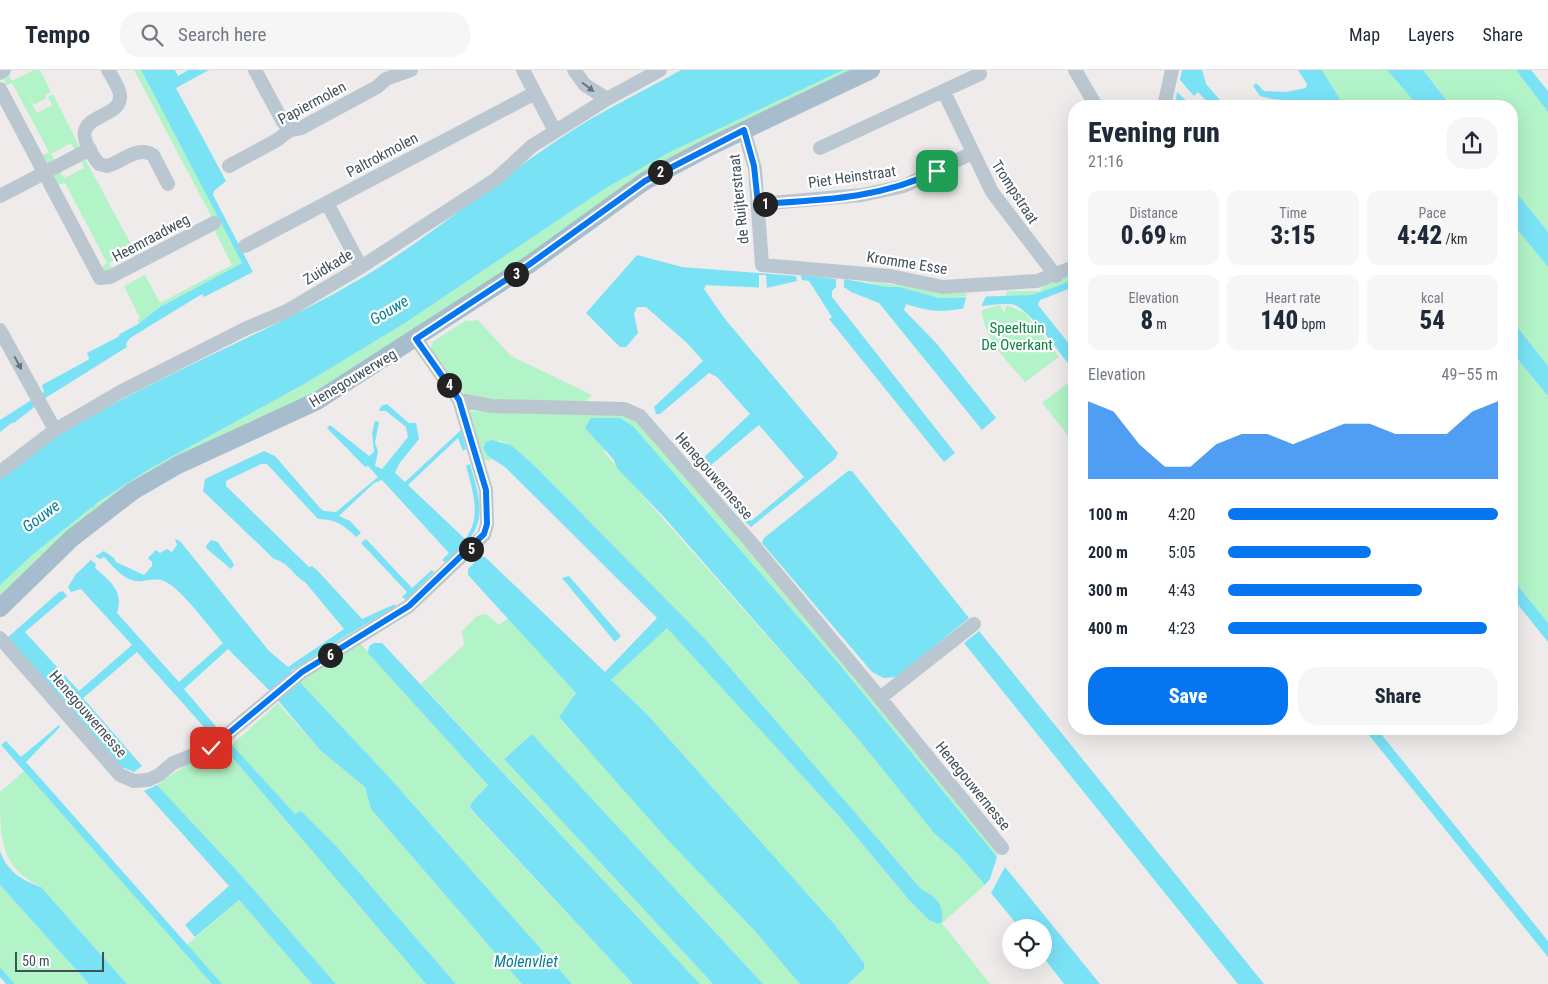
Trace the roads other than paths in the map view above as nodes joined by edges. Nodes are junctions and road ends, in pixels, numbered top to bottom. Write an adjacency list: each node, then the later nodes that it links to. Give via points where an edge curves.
1 (4, 70): 11 (street)
2 (108, 70): 24 (street, via 120,99 114,108 85,128 84,137)
3 (255, 70): 20 (street)
4 (410, 70): 13 (street, Papiermolen)
5 (522, 70): 16 (street)
6 (574, 70): 17 (street, one-way to 17, via 584,85)
7 (660, 70): 17 (street, Zuidkade)
8 (871, 70): 21 (main road, Henegouwerweg)
9 (1075, 70): 18 (street)
10 (1172, 70): 19 (street)
11 (0, 73)
12 (980, 74): 15 (street)
13 (385, 75): 20 (street, Papiermolen, via 377,87 301,128)
14 (0, 89): 27 (street, Heemraadweg)
15 (944, 92): 23 (street); 25 (street, Trompstraat)
16 (534, 93): 22 (street); 30 (street, Paltrokmolen)
17 (607, 99): 22 (street, Zuidkade)
18 (1092, 100)
19 (1165, 100)
20 (290, 130): 26 (street, Papiermolen)
21 (744, 130): 31 (street, de Ruijterstraat, via 754,166); 39 (main road, Henegouwerweg, via 645,181 530,264)
22 (555, 131): 35 (street, Zuidkade, via 532,146 496,179)
23 (820, 148)
24 (90, 149): 27 (street); 28 (street, via 99,164 107,166 139,152 148,152)
25 (972, 153): 31 (street, Piet Heinstraat, via 904,186 847,197); 37 (street, Trompstraat, via 992,192)
26 (228, 166)
27 (44, 173): 29 (street); 32 (street, Heemraadweg, via 103,279)
28 (168, 184)
29 (0, 196)
30 (327, 203): 33 (street, Paltrokmolen); 35 (street)
31 (758, 204): 34 (street, de Ruijterstraat)
32 (214, 223)
33 (245, 246)
34 (762, 265): 37 (street, Kromme Esse, via 890,276 943,287 1037,282)
35 (361, 267): 41 (street, Zuidkade, via 286,311 131,387)
36 (1068, 270): 37 (street, Kromme Esse)
37 (1056, 276)
38 (0, 330): 41 (street, one-way to 41)
39 (416, 339): 40 (street, Henegouwernesse); 43 (main road, Henegouwerweg, via 317,401 178,466 133,491 72,538)
40 (459, 400): 45 (street, Henegouwernesse, via 486,490 487,524 484,534 409,606 295,677 211,748 173,763 159,775 134,781 120,775); 46 (street, Henegouwernesse, via 492,406 624,409 640,416 749,540)
41 (55, 430): 42 (street, Zuidkade)
42 (0, 472)
43 (0, 608)
44 (974, 624): 46 (street)
45 (0, 638)
46 (880, 698): 47 (street, Henegouwernesse)
47 (1002, 848)

